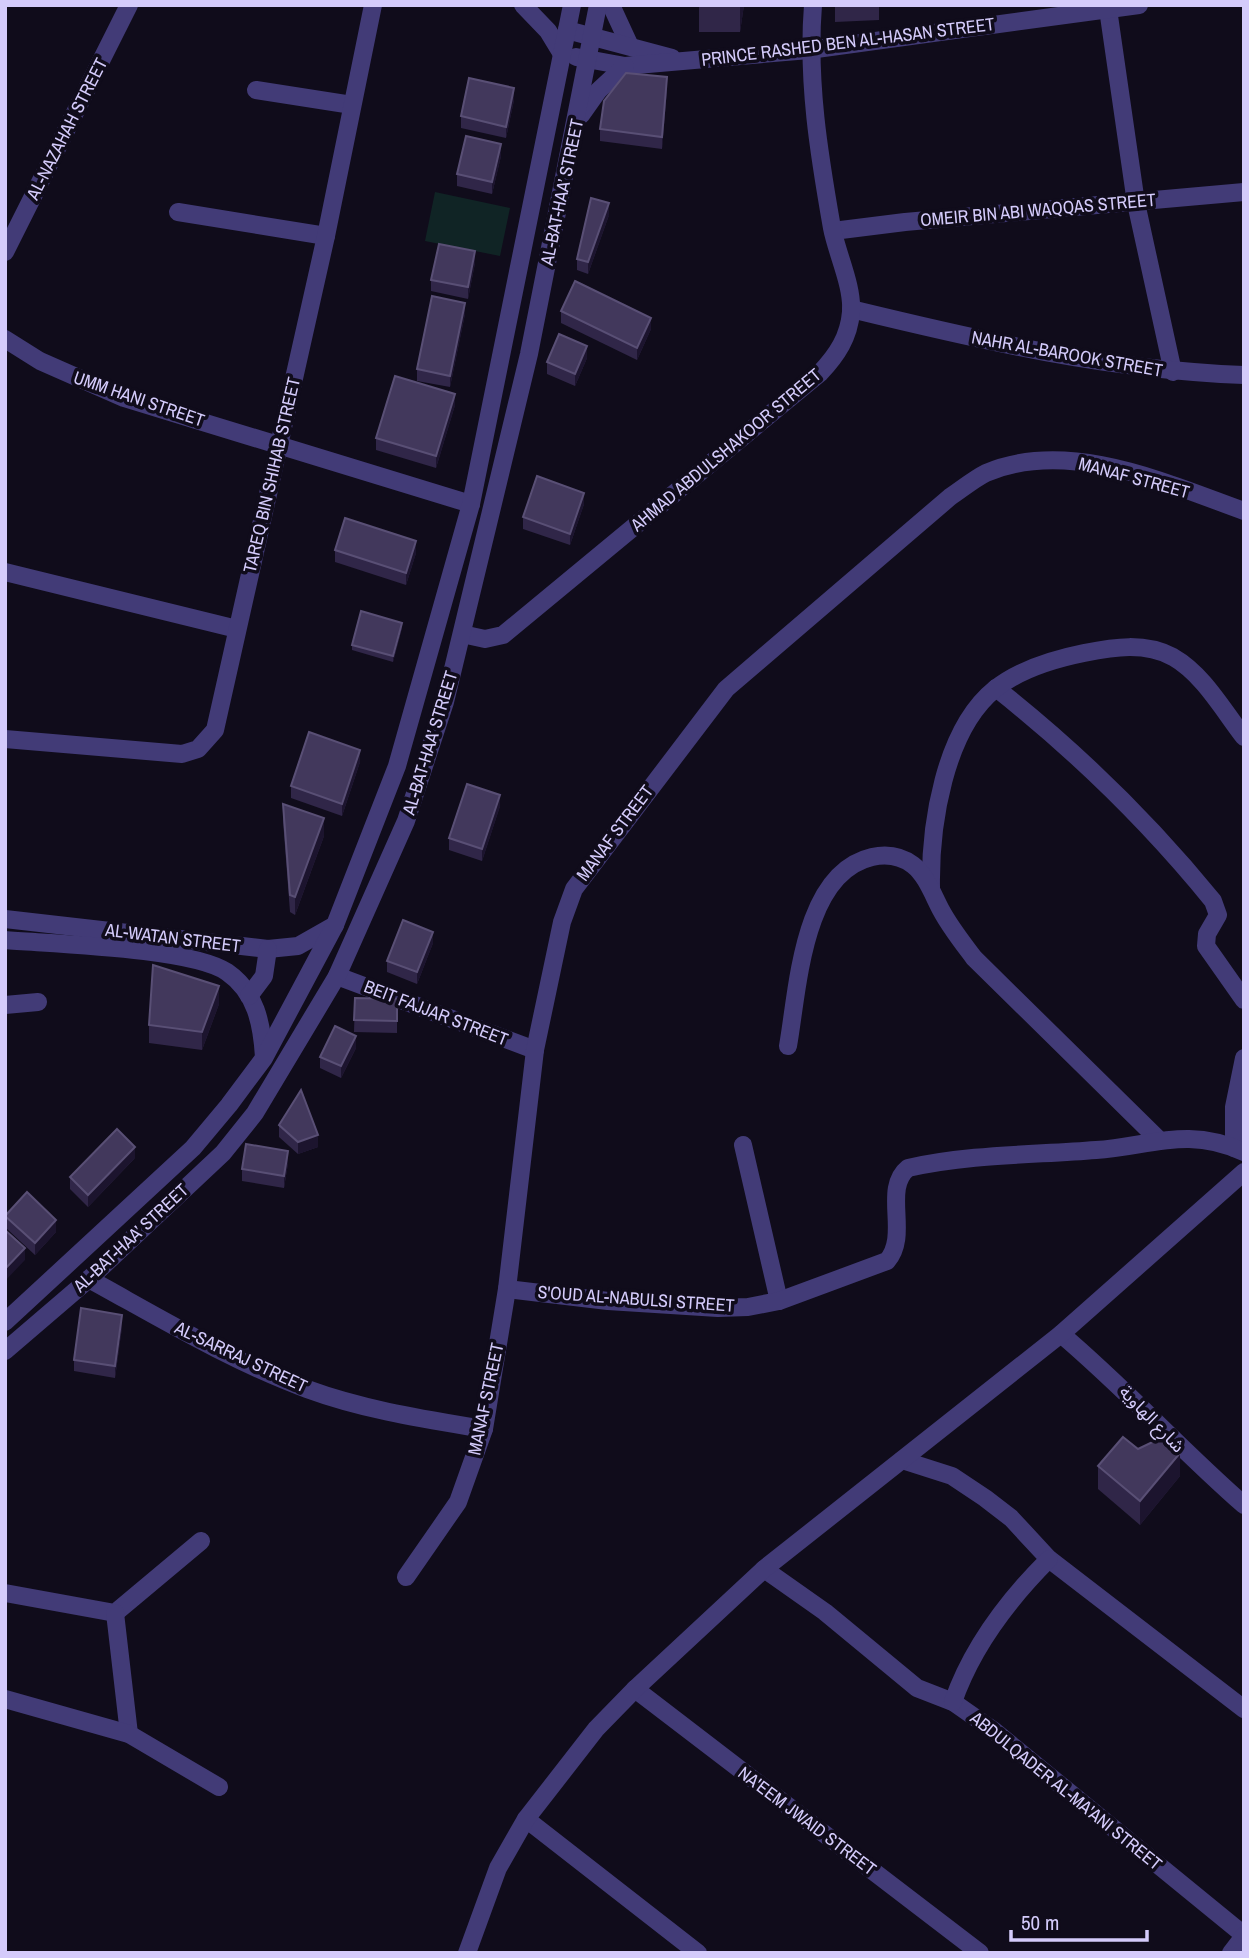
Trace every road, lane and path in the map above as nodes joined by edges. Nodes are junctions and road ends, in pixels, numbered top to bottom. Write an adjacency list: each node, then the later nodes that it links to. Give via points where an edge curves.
1 (129, 5): 26 (street, AL-NAZAHAH STREET)
2 (373, 5): 19 (street, TAREQ BIN SHIHAB STREET)
3 (523, 5): 14 (street)
4 (572, 5): 10 (street, AL-BAT-HAA’ STREET)
5 (598, 5): 11 (street, AL-BAT-HAA’ STREET)
6 (611, 5): 12 (street)
7 (813, 5): 13 (street, AHMAD ABDULSHAKOOR STREET)
8 (1139, 5): 9 (street, PRINCE RASHED BEN AL-HASAN STREET)
9 (1108, 9): 13 (street, PRINCE RASHED BEN AL-HASAN STREET); 22 (street)
10 (567, 30): 11 (street, PRINCE RASHED BEN AL-HASAN STREET); 14 (street, AL-BAT-HAA’ STREET)
11 (593, 36): 12 (street, PRINCE RASHED BEN AL-HASAN STREET); 15 (street, AL-BAT-HAA’ STREET)
12 (629, 44): 16 (street, PRINCE RASHED BEN AL-HASAN STREET)
13 (809, 50): 16 (street, PRINCE RASHED BEN AL-HASAN STREET); 24 (street, AHMAD ABDULSHAKOOR STREET, via 813,111)
14 (562, 54): 15 (street, PRINCE RASHED BEN AL-HASAN STREET); 32 (street, AL-BAT-HAA’ STREET)
15 (588, 60): 17 (street, PRINCE RASHED BEN AL-HASAN STREET); 20 (street, AL-BAT-HAA’ STREET)
16 (682, 61): 17 (street, PRINCE RASHED BEN AL-HASAN STREET)
17 (625, 66): 20 (street)
18 (257, 90): 19 (street)
19 (352, 105): 25 (street, TAREQ BIN SHIHAB STREET)
20 (576, 120): 36 (street, AL-BAT-HAA’ STREET, via 528,354)
21 (1244, 192): 22 (street, OMEIR BIN ABI WAQQAS STREET)
22 (1136, 203): 24 (street, OMEIR BIN ABI WAQQAS STREET); 29 (street)
23 (178, 212): 25 (street)
24 (833, 231): 27 (street, AHMAD ABDULSHAKOOR STREET)
25 (326, 236): 31 (street, TAREQ BIN SHIHAB STREET)
26 (5, 252)
27 (851, 309): 29 (street, NAHR AL-BAROOK STREET, via 1021,350); 36 (street, AHMAD ABDULSHAKOOR STREET, via 841,348 821,373 503,635 485,639)
28 (5, 339): 31 (street, UMM HANI STREET, via 40,361 124,398)
29 (1173, 372): 30 (street, NAHR AL-BAROOK STREET)
30 (1244, 375)
31 (279, 443): 32 (street, UMM HANI STREET); 35 (street, TAREQ BIN SHIHAB STREET)
32 (471, 504): 42 (street, AL-BAT-HAA’ STREET, via 397,766)
33 (1244, 511): 51 (street, MANAF STREET, via 1131,474 1050,459 986,473 950,497 726,689 586,869 566,905)
34 (5, 572): 35 (street)
35 (237, 629): 39 (street, TAREQ BIN SHIHAB STREET, via 219,719 209,740 198,748 165,754)
36 (462, 634): 45 (street, AL-BAT-HAA’ STREET, via 406,821)
37 (996, 688): 38 (street, via 1061,659 1104,649 1150,649 1192,671); 40 (street, via 965,725 950,763 933,832); 47 (street, via 1119,794 1213,901 1218,915 1206,946)
38 (1244, 737)
39 (5, 739)
40 (931, 891): 50 (street, via 915,866 887,855 857,863 834,884 811,924); 54 (street, via 974,958)
41 (5, 919): 44 (street, AL-WATAN STREET)
42 (335, 925): 44 (street, AL-WATAN STREET, via 298,946); 52 (street, AL-BAT-HAA’ STREET)
43 (5, 940): 46 (street, AL-WATAN STREET, via 197,960 227,971)
44 (268, 949): 46 (street, via 264,976)
45 (337, 976): 51 (street, BEIT FAJJAR STREET); 58 (street, AL-BAT-HAA’ STREET, via 256,1113 223,1153)
46 (249, 996): 52 (street, AL-WATAN STREET, via 262,1027)
47 (1244, 1000)
48 (38, 1002): 49 (street)
49 (5, 1005)
50 (788, 1046)
51 (535, 1050): 59 (street, MANAF STREET)
52 (264, 1058): 61 (street, AL-BAT-HAA’ STREET, via 193,1148)
53 (1244, 1058): 56 (street, via 1234,1107)
54 (1158, 1139): 56 (street, S'OUD AL-NABULSI STREET, via 1196,1139); 60 (street, S'OUD AL-NABULSI STREET, via 1098,1150 990,1156 908,1168 898,1182 897,1247 887,1261)
55 (743, 1145): 60 (street)
56 (1239, 1150)
57 (1244, 1172): 62 (street)
58 (89, 1279): 63 (street, AL-BAT-HAA’ STREET); 64 (street, AL-SARRAJ STREET, via 174,1326 310,1390 392,1413)
59 (507, 1289): 60 (street, S'OUD AL-NABULSI STREET, via 718,1308); 64 (street, MANAF STREET)
60 (779, 1301)
61 (5, 1322)
62 (1060, 1334): 65 (street); 66 (street, شارع الهاوية, via 1110,1375 1185,1454)
63 (5, 1351)
64 (484, 1429): 70 (street, MANAF STREET, via 458,1502)
65 (902, 1460): 68 (street, via 951,1476 985,1498); 69 (street)
66 (1244, 1505)
67 (201, 1541): 72 (street)
68 (1049, 1559): 75 (street, ABDULQADER AL-MA'ANI STREET, via 983,1637); 76 (street)
69 (764, 1569): 73 (street); 75 (street, via 825,1612 917,1688)
70 (406, 1577)
71 (5, 1593): 72 (street)
72 (115, 1613): 77 (street)
73 (635, 1689): 79 (street, via 596,1729); 83 (street, NA'EEM JWAID STREET)
74 (5, 1699): 77 (street)
75 (953, 1702): 80 (street, ABDULQADER AL-MA'ANI STREET)
76 (1244, 1709)
77 (129, 1734): 78 (street)
78 (219, 1787)
79 (526, 1819): 81 (street, via 498,1868); 82 (street)
80 (1244, 1936): 84 (street)
81 (467, 1953)
82 (698, 1953)
83 (980, 1953)
84 (1231, 1953)

